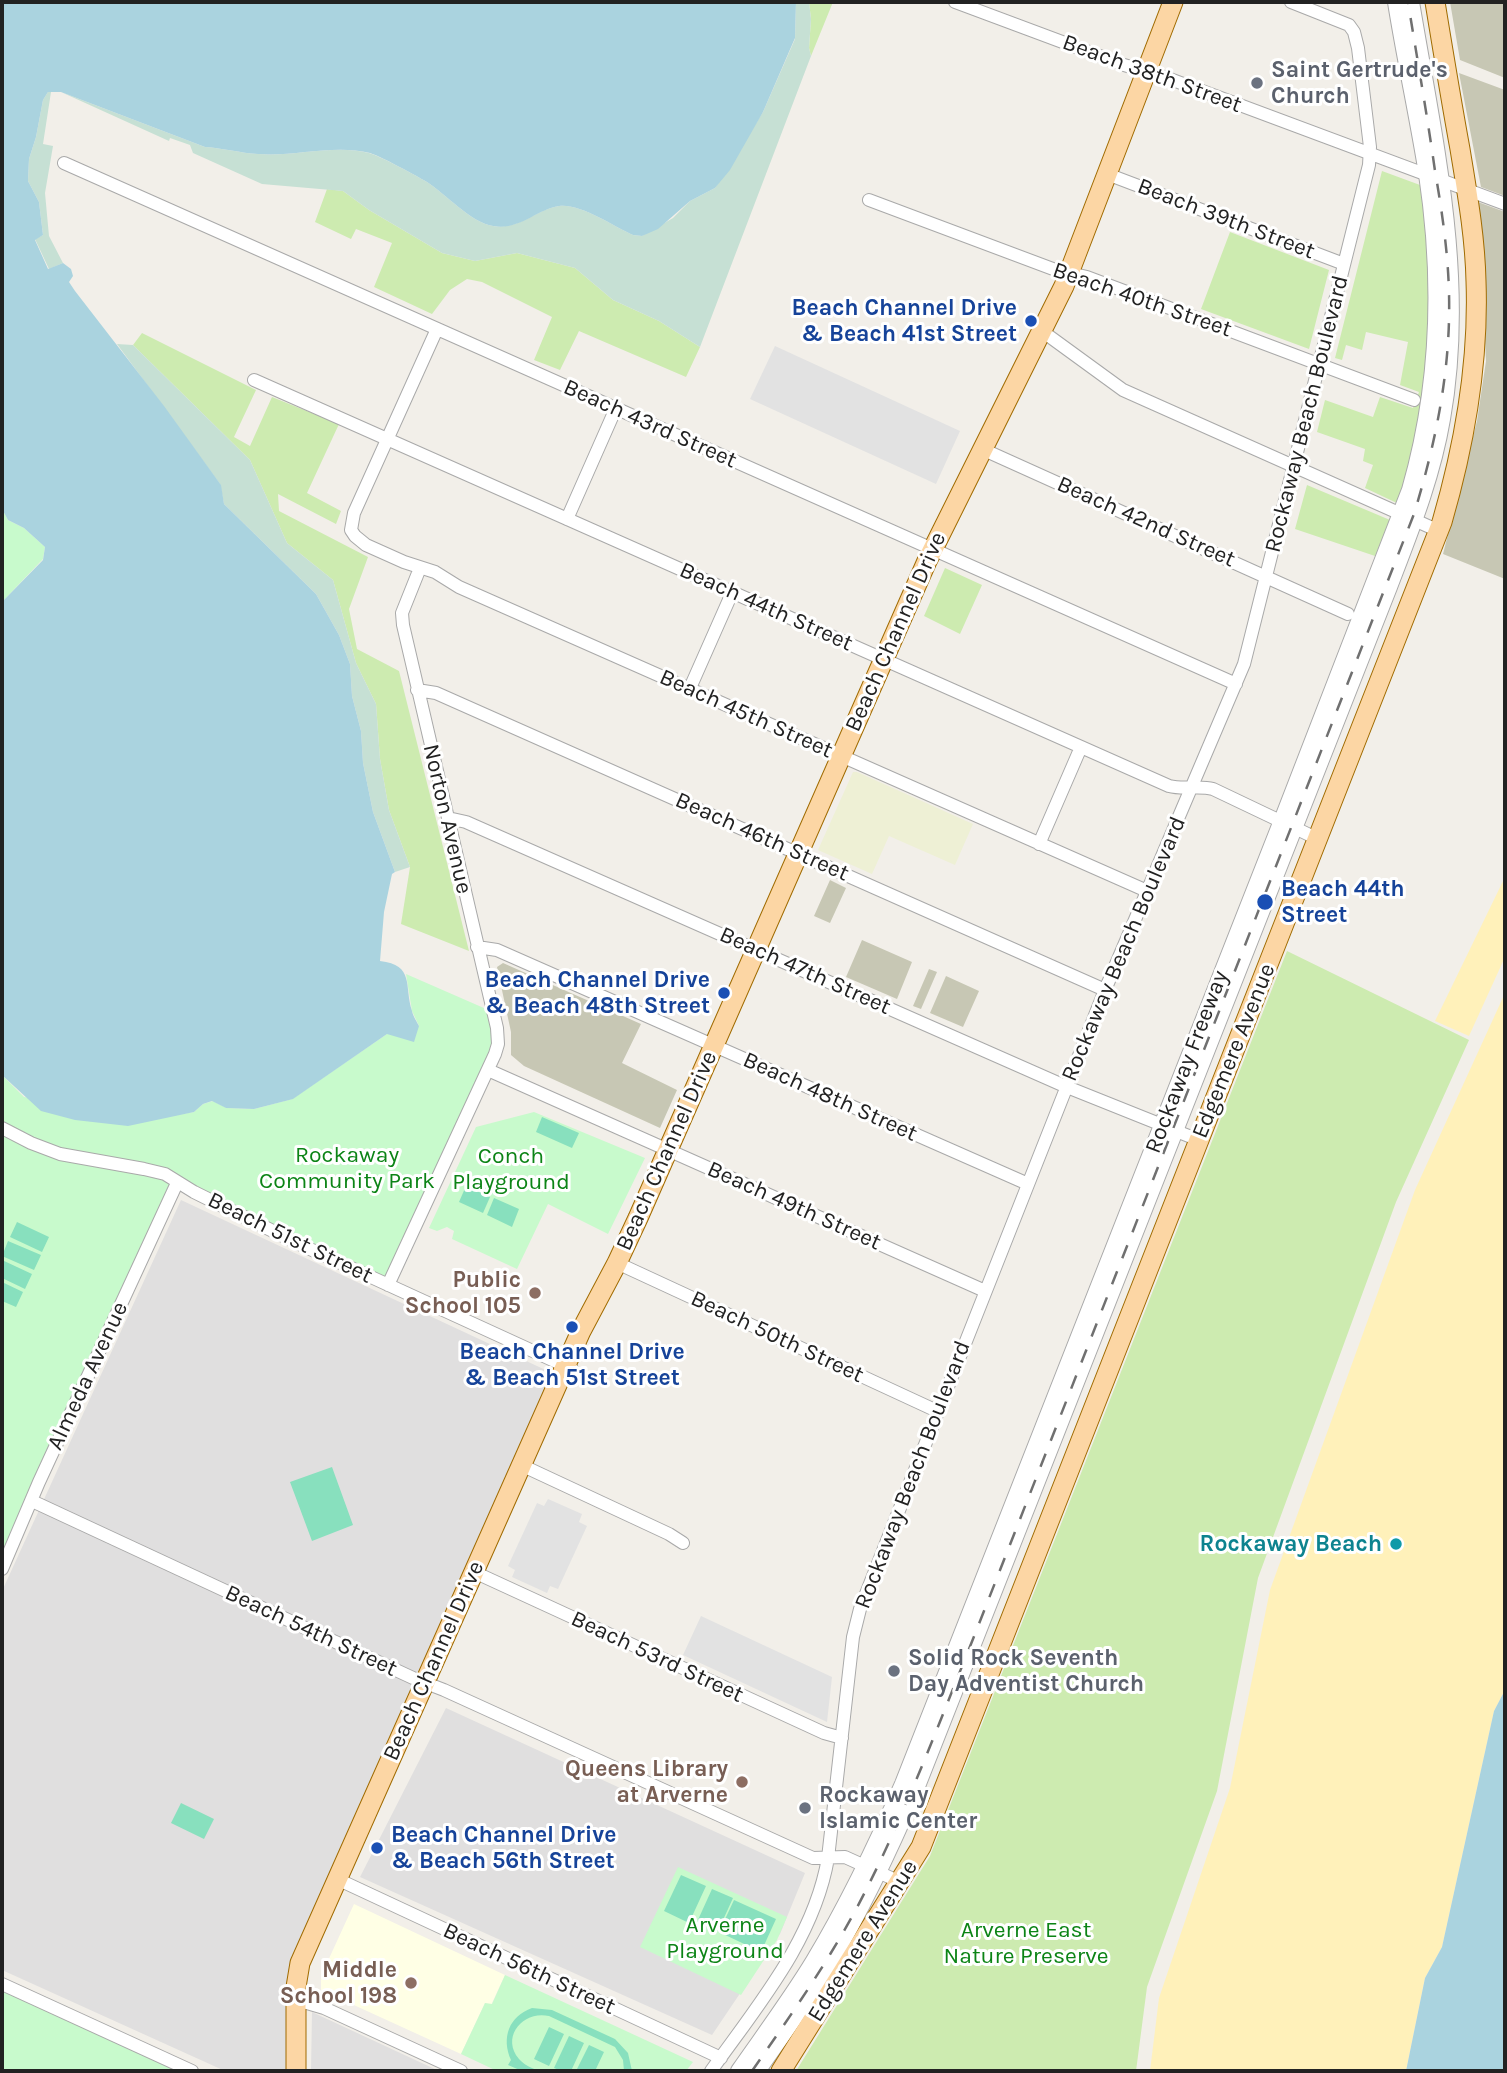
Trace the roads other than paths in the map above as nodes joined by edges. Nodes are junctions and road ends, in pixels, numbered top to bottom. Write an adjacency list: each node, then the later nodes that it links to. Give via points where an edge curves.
1 (955, 2): 7 (street, Beach 38th Street)
2 (1173, 2): 7 (main road, Beach Channel Drive)
3 (1291, 2): 8 (street, Rockaway Beach Boulevard, via 1351,28 1358,48)
4 (1396, 2): 11 (street, Rockaway Freeway)
5 (1411, 2): 11 (street, Rockaway Freeway)
6 (1435, 2): 12 (main road, Edgemere Avenue)
7 (1146, 71): 8 (street, Beach 38th Street); 10 (main road, Beach Channel Drive)
8 (1370, 154): 11 (street, Beach 38th Street); 15 (street, Rockaway Beach Boulevard)
9 (64, 163): 17 (street, Beach 43rd Street)
10 (1107, 174): 15 (street, Beach 39th Street); 16 (main road, Beach Channel Drive)
11 (1434, 178): 12 (street, Beach 38th Street); 26 (street, Rockaway Freeway, via 1436,351)
12 (1467, 190): 14 (street, Beach 38th Street); 28 (main road, Edgemere Avenue, via 1476,281 1473,378)
13 (869, 200): 16 (street, Beach 40th Street)
14 (1505, 204)
15 (1344, 264): 19 (street, Rockaway Beach Boulevard)
16 (1070, 273): 18 (main road, Beach Channel Drive); 19 (street, Beach 40th Street)
17 (436, 329): 22 (street, Beach 43rd Street); 23 (street)
18 (1042, 331): 24 (main road, Beach Channel Drive); 25 (street, via 1117,387)
19 (1319, 364): 21 (street, Beach 40th Street); 25 (street, Rockaway Beach Boulevard)
20 (254, 380): 23 (street, Beach 44th Street)
21 (1414, 400)
22 (616, 408): 27 (street); 29 (street, Beach 43rd Street)
23 (387, 439): 27 (street, Beach 44th Street); 30 (street, Beach 45th Street, via 351,530 366,545)
24 (982, 449): 29 (main road, Beach Channel Drive); 31 (street, Beach 42nd Street)
25 (1294, 466): 26 (street); 31 (street, Rockaway Beach Boulevard)
26 (1408, 518): 28 (street); 42 (street, Rockaway Freeway)
27 (567, 519): 32 (street, Beach 44th Street)
28 (1439, 531): 43 (main road, Edgemere Avenue)
29 (932, 550): 34 (main road, Beach Channel Drive); 35 (street, Beach 43rd Street)
30 (420, 568): 36 (street, Beach 45th Street); 37 (street, Norton Avenue, via 402,616)
31 (1266, 576): 33 (street, Beach 42nd Street); 35 (street, Rockaway Beach Boulevard)
32 (732, 593): 34 (street, Beach 44th Street); 36 (street)
33 (1348, 614)
34 (884, 659): 38 (street, Beach 44th Street); 39 (main road, Beach Channel Drive)
35 (1236, 684): 40 (street, Rockaway Beach Boulevard)
36 (690, 688): 39 (street, Beach 45th Street)
37 (417, 690): 41 (street, Norton Avenue); 45 (street, Beach 46th Street, via 436,693)
38 (1080, 747): 40 (street, Beach 44th Street, via 1169,786); 44 (street)
39 (841, 757): 44 (street, Beach 45th Street); 45 (main road, Beach Channel Drive)
40 (1192, 788): 42 (street, Beach 44th Street, via 1213,789); 46 (street, Rockaway Beach Boulevard)
41 (448, 818): 47 (street, Norton Avenue); 48 (street, Beach 47th Street)
42 (1288, 825): 43 (street, Beach 44th Street); 54 (street, Rockaway Freeway)
43 (1318, 839): 55 (main road, Edgemere Avenue)
44 (1039, 844): 46 (street, Beach 45th Street)
45 (799, 854): 48 (main road, Beach Channel Drive); 49 (street, Beach 46th Street)
46 (1147, 891): 49 (street, Rockaway Beach Boulevard)
47 (477, 947): 50 (street, Beach 48th Street, via 498,950); 51 (street, Norton Avenue, via 498,1034)
48 (756, 950): 50 (main road, Beach Channel Drive); 52 (street, Beach 47th Street)
49 (1105, 990): 52 (street, Rockaway Beach Boulevard)
50 (714, 1046): 56 (main road, Beach Channel Drive); 58 (street, Beach 48th Street)
51 (488, 1070): 56 (street, Beach 49th Street); 60 (street, Norton Avenue)
52 (1067, 1087): 54 (street, Beach 47th Street); 58 (street, Rockaway Beach Boulevard)
53 (2, 1128): 57 (street, Beach 51st Street, via 60,1154 153,1171)
54 (1169, 1128): 55 (street, Beach 47th Street); 72 (street, Rockaway Freeway, via 928,1761)
55 (1199, 1140): 74 (main road, Edgemere Avenue, via 923,1842)
56 (668, 1150): 59 (main road, Beach Channel Drive); 61 (street, Beach 49th Street)
57 (177, 1183): 60 (street, Beach 51st Street); 65 (street, Almeda Avenue)
58 (1028, 1184): 61 (street, Rockaway Beach Boulevard)
59 (617, 1263): 62 (main road, Beach Channel Drive, via 590,1312); 63 (street, Beach 50th Street)
60 (388, 1285): 62 (street, Beach 51st Street)
61 (985, 1290): 63 (street, Rockaway Beach Boulevard)
62 (569, 1368): 64 (main road, Beach Channel Drive)
63 (937, 1411): 70 (street, Rockaway Beach Boulevard, via 858,1616)
64 (524, 1467): 66 (street); 68 (main road, Beach Channel Drive)
65 (32, 1501): 67 (street, Almeda Avenue); 69 (street, Beach 54th Street)
66 (683, 1543)
67 (2, 1569)
68 (477, 1574): 69 (main road, Beach Channel Drive); 70 (street, Beach 53rd Street)
69 (429, 1684): 71 (street, Beach 54th Street, via 813,1858); 73 (main road, Beach Channel Drive)
70 (842, 1738): 71 (street, Rockaway Beach Boulevard)
71 (828, 1858): 72 (street, Beach 54th Street, via 845,1857); 77 (street, Rockaway Beach Boulevard, via 798,1944)
72 (872, 1869): 74 (street, Beach 54th Street); 83 (street, Rockaway Freeway); 84 (street, Rockaway Freeway, via 828,1966)
73 (342, 1882): 76 (main road, Beach Channel Drive, via 300,1963); 77 (street, Beach 56th Street)
74 (900, 1882): 85 (main road, Edgemere Avenue)
75 (2, 1984): 78 (street)
76 (301, 2003): 79 (main road, Beach Channel Drive); 80 (main road, Beach Channel Drive); 81 (street, via 324,2008)
77 (720, 2058): 82 (street, Rockaway Beach Boulevard)
78 (192, 2071)
79 (296, 2071)
80 (305, 2071)
81 (461, 2071)
82 (711, 2071)
83 (739, 2071)
84 (757, 2071)
85 (781, 2071)

